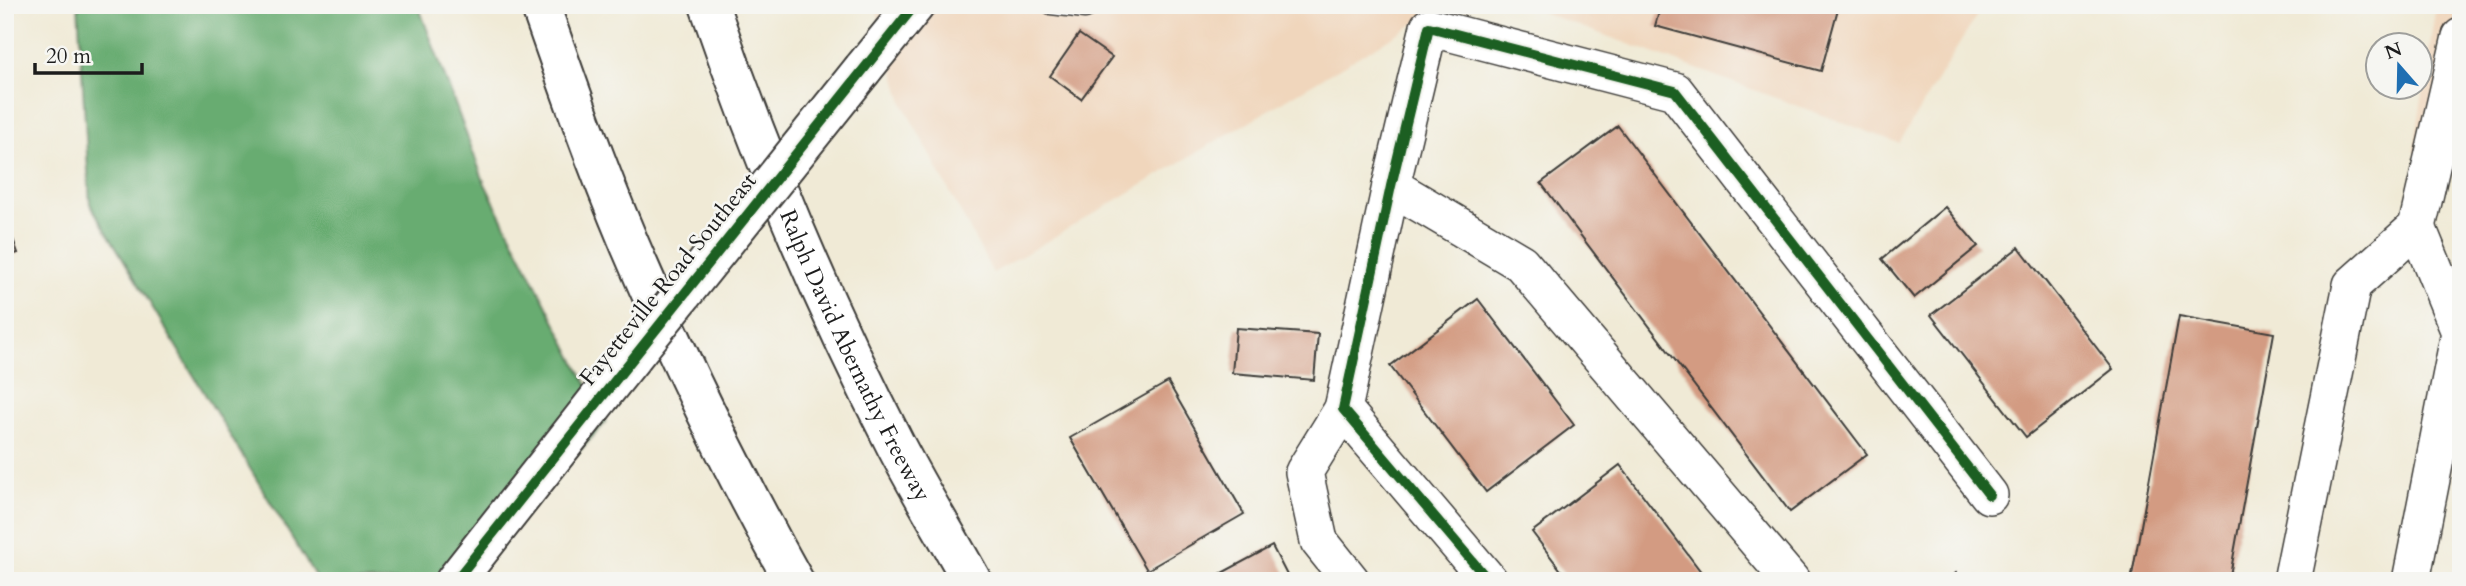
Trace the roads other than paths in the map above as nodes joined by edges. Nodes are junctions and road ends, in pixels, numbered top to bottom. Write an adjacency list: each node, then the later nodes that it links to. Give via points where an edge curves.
1 (540, 5): 12 (main road, via 629,244 697,392)
2 (709, 5): 13 (main road, Ralph David Abernathy Freeway, via 739,94 810,267 897,447)
3 (915, 5): 11 (main road, Fayetteville Road Southeast, bridge)
4 (1051, 5): 5 (lane, via 1085,9)
5 (1095, 5)
6 (2461, 37): 8 (street)
7 (1391, 186): 9 (street); 10 (street, via 1429,27 1675,91); 16 (street, via 1521,263)
8 (2417, 227): 17 (street, via 2352,285); 18 (street, via 2460,332)
9 (1343, 409): 14 (street, via 1304,472 1319,541); 15 (street)
10 (1989, 495)
11 (455, 581)
12 (794, 581)
13 (972, 581)
14 (1350, 581)
15 (1489, 581)
16 (1791, 581)
17 (2292, 581)
18 (2411, 581)

